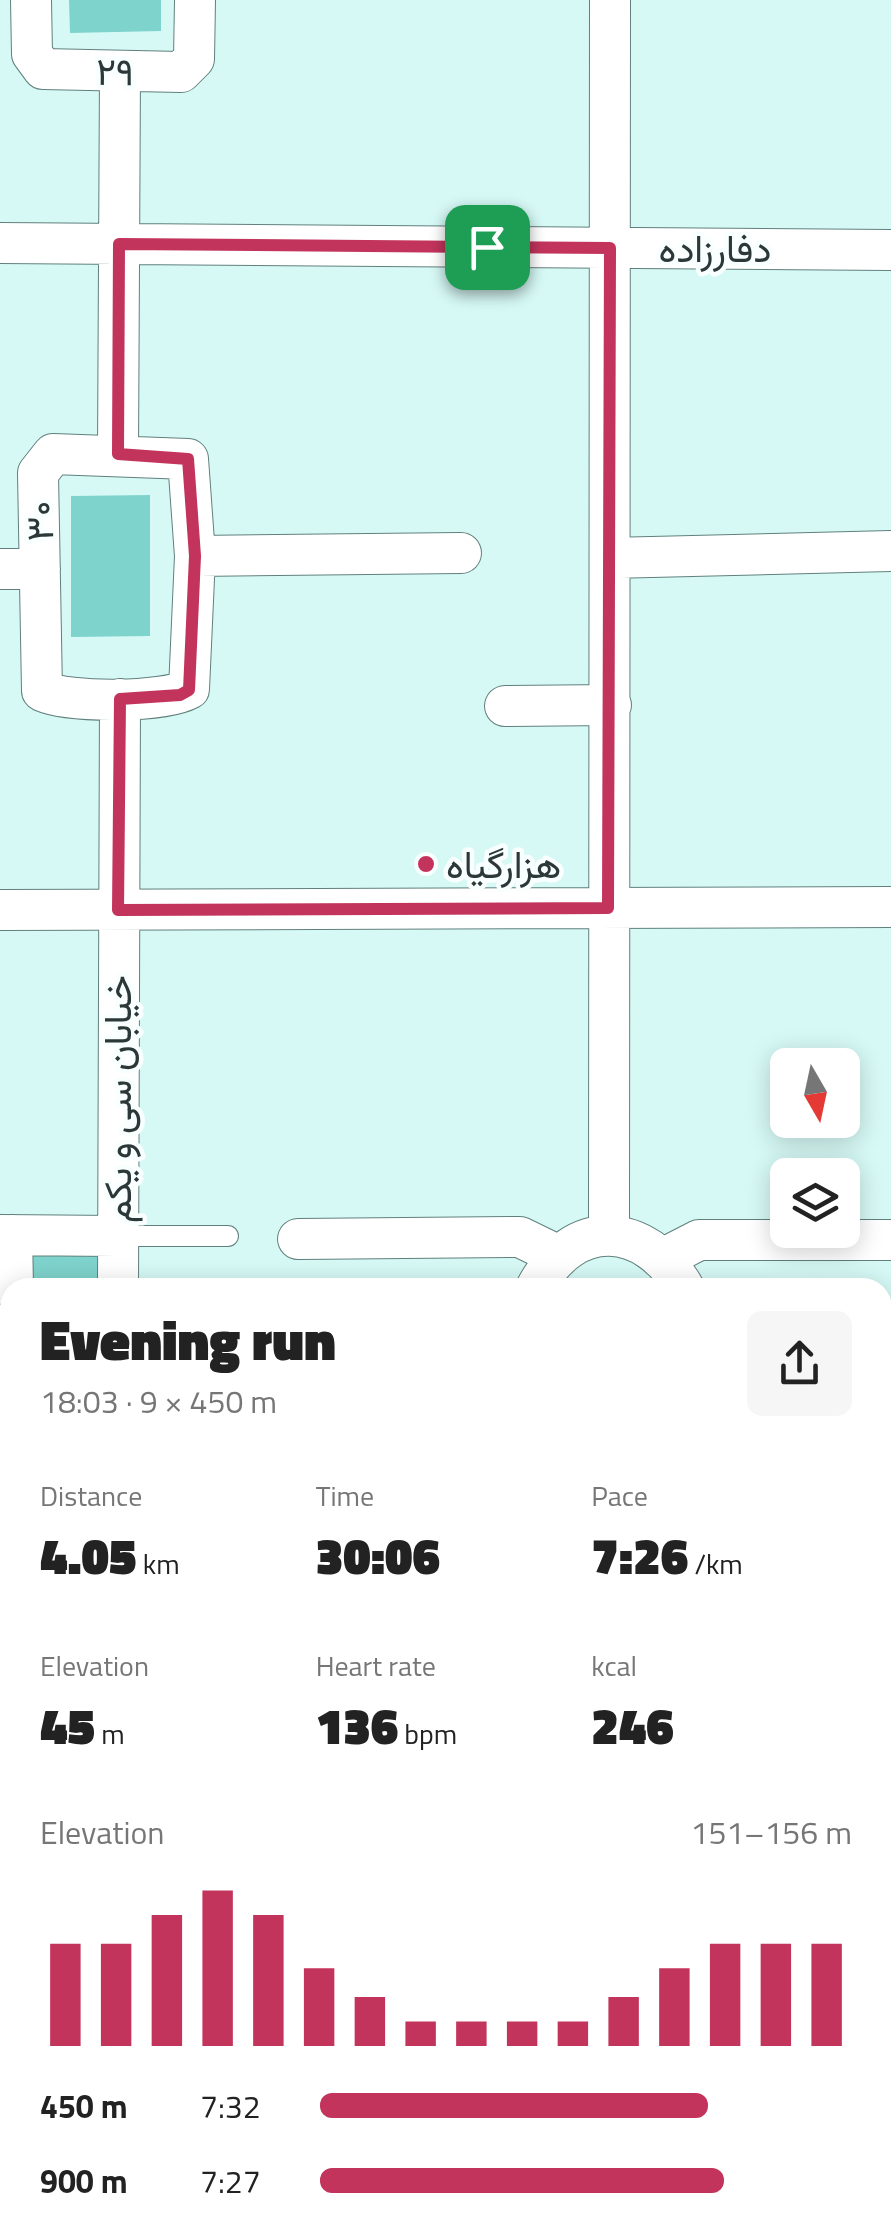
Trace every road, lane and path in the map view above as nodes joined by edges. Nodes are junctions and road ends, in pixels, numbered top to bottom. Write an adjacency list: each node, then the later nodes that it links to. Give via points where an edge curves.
1 (31, 0): 4 (street, ۲۹, via 36,64)
2 (196, 0): 4 (street, ۲۹, via 191,66 180,72)
3 (610, 0): 7 (street)
4 (120, 72): 6 (street)
5 (0, 244): 6 (street, دفارزاده)
6 (119, 244): 7 (street, دفارزاده); 9 (street)
7 (610, 248): 8 (street, دفارزاده); 13 (street)
8 (891, 250)
9 (118, 454): 12 (street, ۳۰, via 188,459); 14 (street, ۳۰, via 53,454 43,462)
10 (891, 552): 13 (street)
11 (461, 553): 12 (street)
12 (195, 556): 16 (street, ۳۰, via 189,690)
13 (610, 558): 17 (street)
14 (40, 568): 15 (street); 16 (street, ۳۰, via 42,691)
15 (0, 569)
16 (120, 699): 22 (street, خیابان سی و یکم)
17 (611, 705): 18 (street); 20 (street)
18 (505, 706)
19 (891, 907): 20 (street)
20 (608, 908): 22 (street); 23 (street)
21 (0, 910): 22 (street)
22 (118, 910): 25 (street, خیابان سی و یکم)
23 (609, 1234): 29 (street, via 582,1242); 30 (street, via 642,1241)
24 (6, 1235): 25 (street); 31 (street)
25 (117, 1236): 26 (lane); 32 (street, خیابان سی و یکم)
26 (228, 1236)
27 (298, 1238): 29 (street, via 520,1237)
28 (891, 1240): 30 (street, via 699,1240)
29 (547, 1272)
30 (674, 1273)
31 (12, 1278)
32 (118, 1278)

